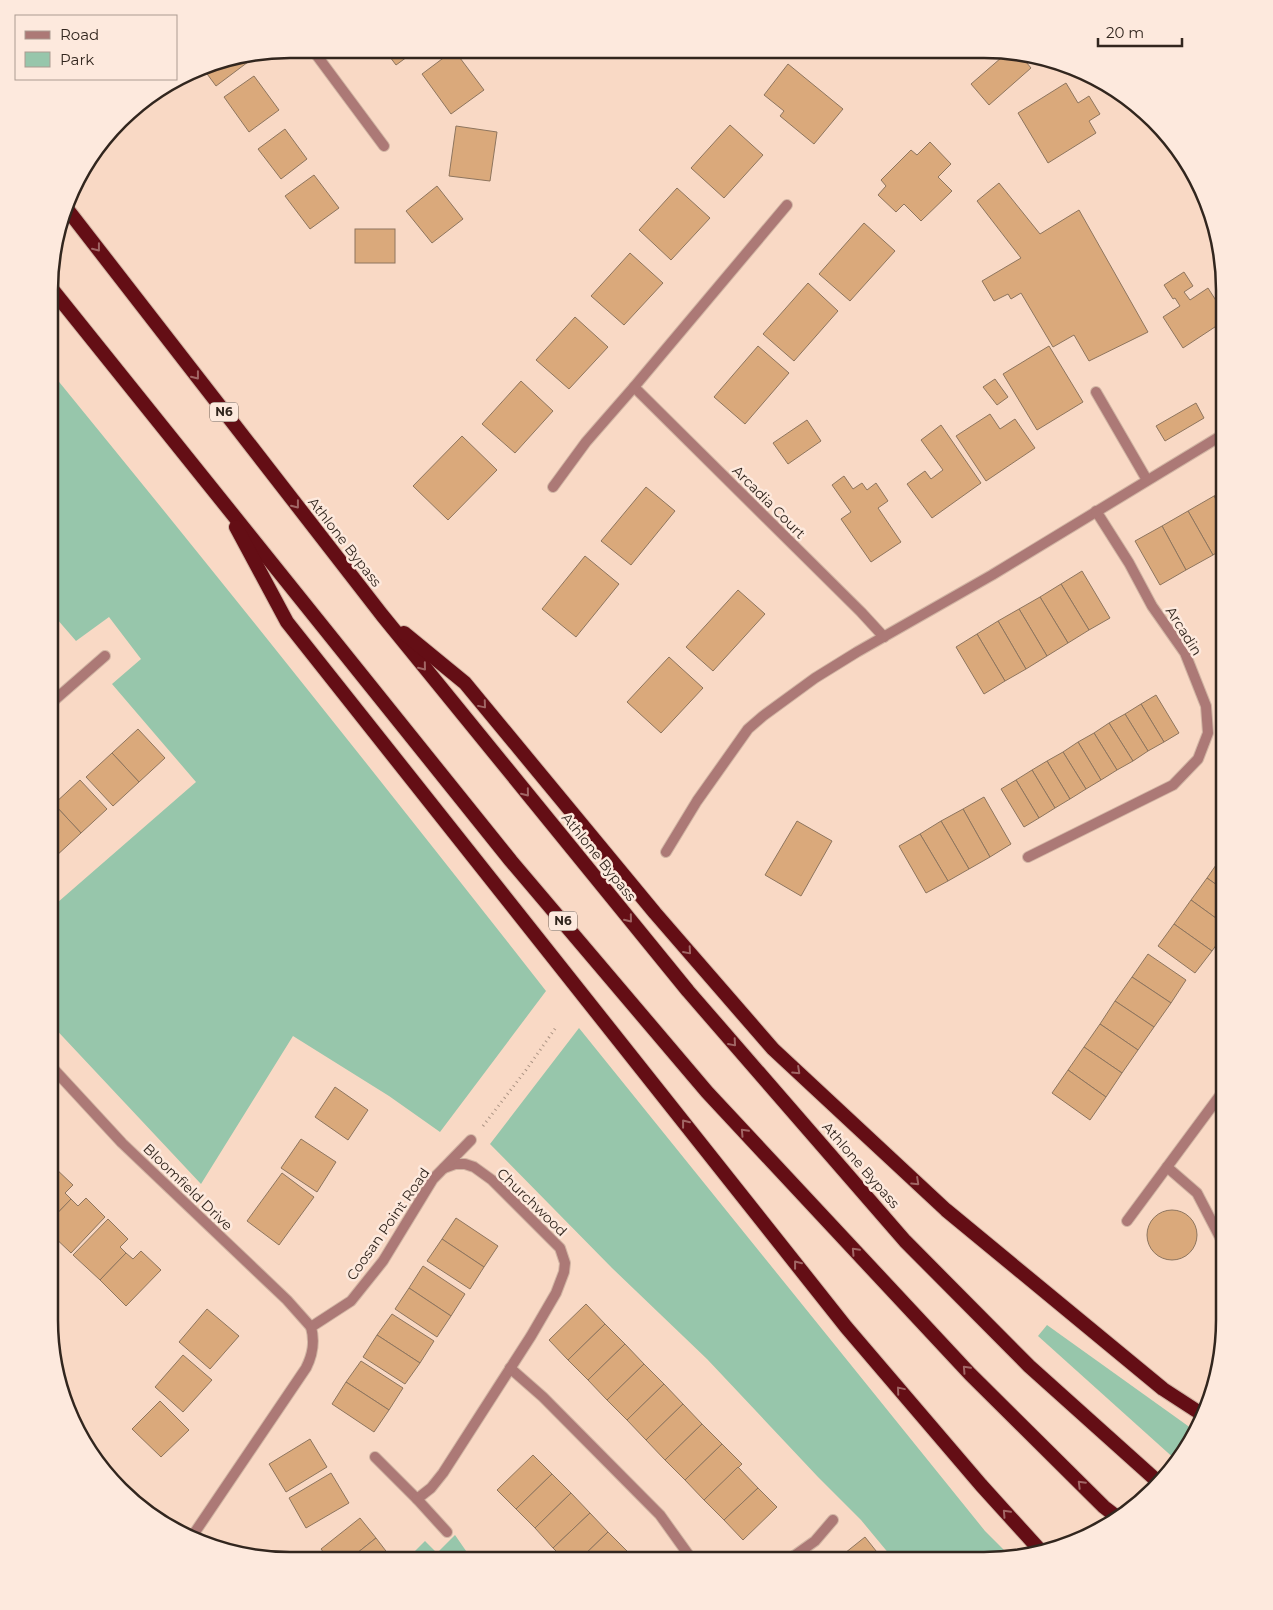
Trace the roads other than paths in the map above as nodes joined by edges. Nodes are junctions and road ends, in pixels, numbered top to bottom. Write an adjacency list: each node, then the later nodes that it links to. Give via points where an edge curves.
1 (319, 58): 2 (street)
2 (384, 146)
3 (787, 205): 6 (street)
4 (70, 214): 13 (highway, Athlone Bypass / N6, one-way to 13)
5 (57, 295): 11 (highway, N6)
6 (634, 387): 10 (street); 14 (street, Arcadia Court)
7 (1096, 392): 9 (street)
8 (1216, 439): 9 (street)
9 (1148, 480): 12 (street)
10 (552, 487)
11 (218, 494): 32 (highway, N6, one-way to 11, via 970,1374 707,1092 511,861); 36 (highway, N6, one-way to 11, via 846,1327 287,622)
12 (1096, 511): 14 (street); 18 (street, Arcadin, via 1152,606 1185,653 1206,706 1208,733 1198,759 1173,785)
13 (382, 616): 28 (highway, N6, one-way to 28, via 465,683 655,913 773,1049 946,1210 1163,1389); 30 (highway, Athlone Bypass / N6, one-way to 30, via 688,991 905,1242 1029,1366)
14 (884, 637): 17 (street, via 815,678 748,728)
15 (105, 656): 16 (street)
16 (57, 698)
17 (666, 852)
18 (1028, 857)
19 (57, 1073): 26 (street, Bloomfield Drive, via 122,1143 287,1300)
20 (1216, 1101): 22 (street)
21 (471, 1140): 23 (street, Coosan Point Road)
22 (1167, 1167): 24 (street); 25 (street, via 1197,1193)
23 (444, 1168): 26 (street, Coosan Point Road, via 382,1261 350,1301); 27 (street, Churchwood, via 466,1164 492,1180 553,1240 563,1256 564,1272 556,1293)
24 (1127, 1221)
25 (1216, 1230)
26 (311, 1327): 35 (street, via 314,1347 306,1368)
27 (510, 1368): 31 (street, Churchwood, via 443,1473); 37 (street, via 660,1515)
28 (1197, 1411)
29 (375, 1457): 31 (street)
30 (1154, 1478)
31 (416, 1499): 34 (street)
32 (1112, 1513)
33 (833, 1520): 38 (street)
34 (447, 1532)
35 (195, 1533)
36 (1037, 1546)
37 (687, 1552)
38 (800, 1552)

